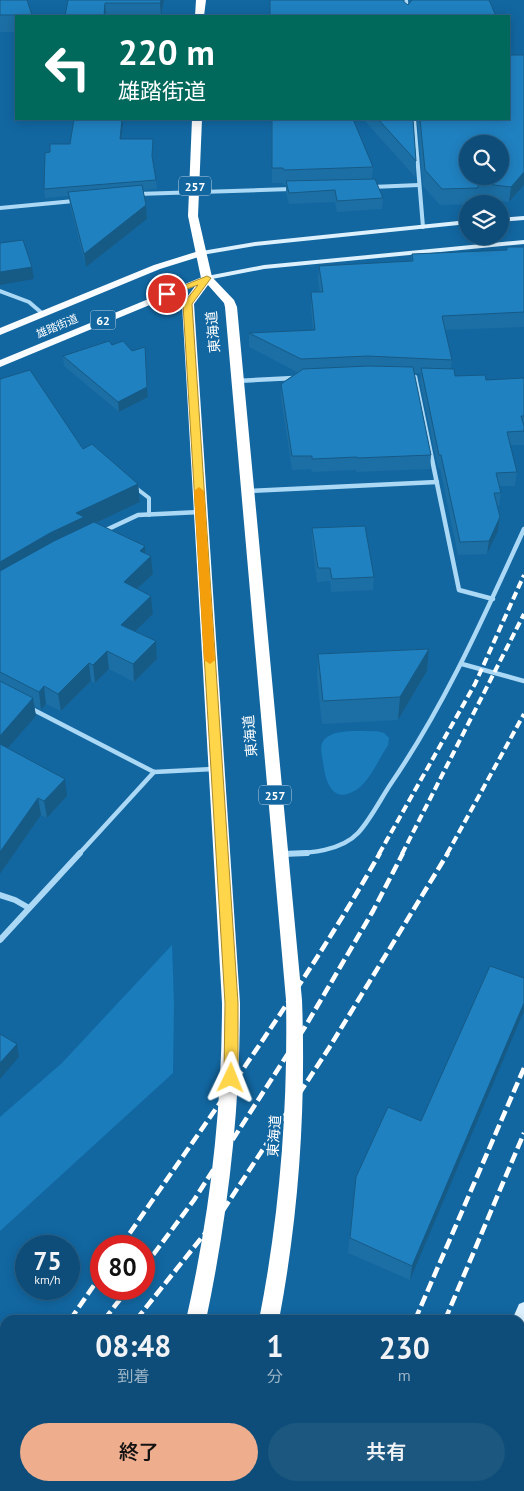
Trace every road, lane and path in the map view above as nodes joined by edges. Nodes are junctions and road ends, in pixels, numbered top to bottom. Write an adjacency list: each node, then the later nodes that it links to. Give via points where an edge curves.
1 (200, 0): 3 (highway)
2 (406, 0): 4 (street)
3 (200, 15)
4 (407, 15)
5 (197, 120): 10 (highway, 257)
6 (414, 120): 7 (street)
7 (419, 185): 8 (street); 17 (street)
8 (370, 187)
9 (292, 189): 10 (street)
10 (194, 192): 11 (street); 19 (highway, 257, via 193,216)
11 (127, 195)
12 (81, 200): 13 (street)
13 (0, 208)
14 (524, 218): 15 (street)
15 (509, 219)
16 (459, 223): 17 (street)
17 (423, 226): 19 (street)
18 (524, 242): 20 (street, via 242,270)
19 (202, 253): 20 (highway, 257); 22 (main road, 雄踏街道 / 62, via 157,267)
20 (207, 278): 24 (main road, 雄踏街道 / 62); 29 (highway, 東海道 / 257, via 230,302); 33 (highway, 東海道, via 188,304)
21 (0, 291): 22 (street, via 29,302)
22 (43, 314): 23 (main road, 雄踏街道 / 62)
23 (0, 332)
24 (0, 364)
25 (406, 377): 26 (street)
26 (415, 377): 27 (street); 30 (street)
27 (425, 377)
28 (303, 378): 29 (street)
29 (237, 381): 32 (highway, 東海道 / 257)
30 (437, 482): 32 (street); 37 (street, via 459,590)
31 (133, 486): 34 (lane, via 148,498)
32 (248, 491): 43 (highway, 東海道 / 257)
33 (200, 512): 34 (street); 41 (highway, 東海道)
34 (149, 515): 36 (street, via 138,515)
35 (524, 530): 37 (street)
36 (96, 535)
37 (493, 598): 38 (street)
38 (462, 664): 39 (street); 43 (street, via 414,750 358,833 334,848)
39 (524, 681)
40 (26, 706): 42 (street)
41 (216, 768): 42 (street); 47 (highway, 東海道, via 232,1062 222,1190)
42 (154, 772): 45 (street)
43 (280, 854): 48 (highway, 東海道 / 257, via 297,1062 289,1198)
44 (0, 895): 45 (street)
45 (29, 908): 46 (street)
46 (0, 940)
47 (197, 1315)
48 (270, 1315)

